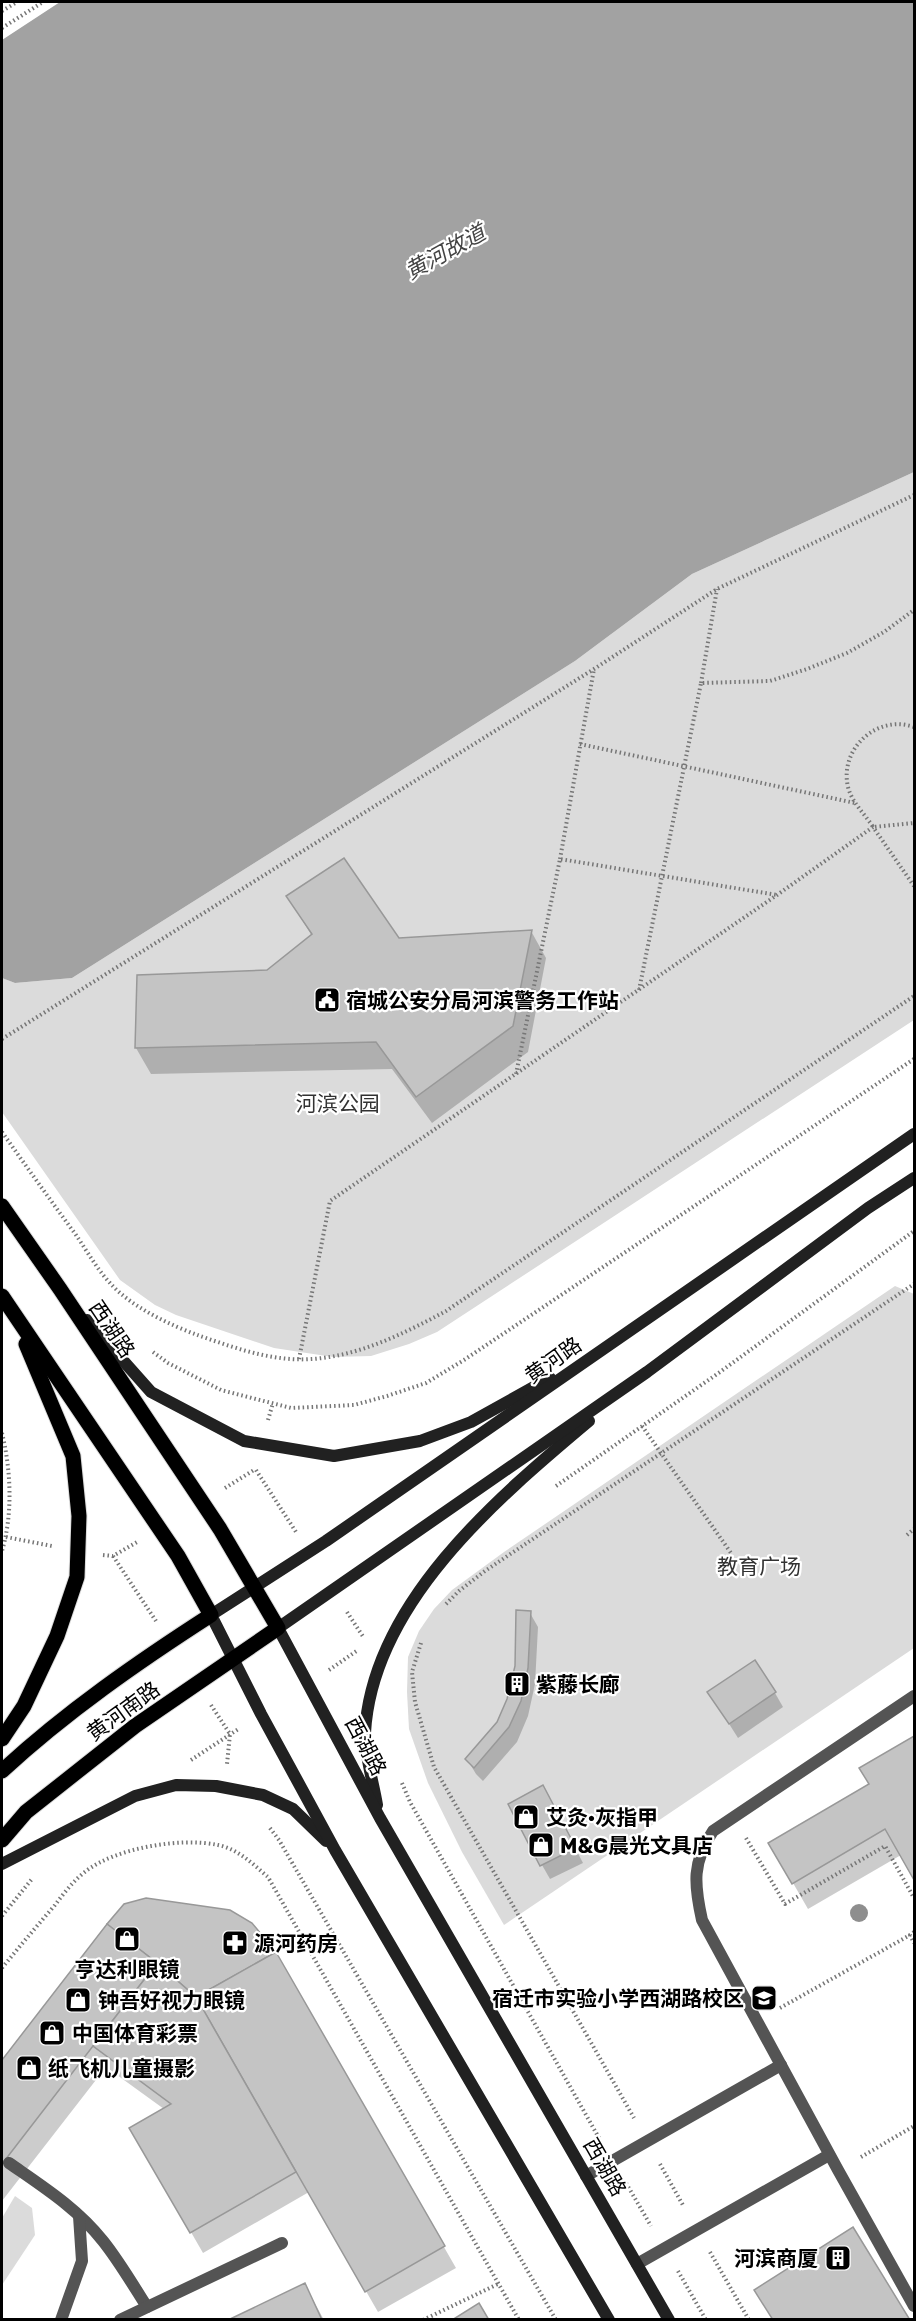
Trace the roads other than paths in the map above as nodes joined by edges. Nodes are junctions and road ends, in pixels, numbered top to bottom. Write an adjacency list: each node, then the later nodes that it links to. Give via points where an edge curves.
1 (915, 1134): 7 (main road, 黄河路)
2 (915, 1178): 8 (main road, via 868,1208)
3 (2, 1206): 4 (main road, 西湖路)
4 (60, 1289): 7 (main road, via 151,1392 244,1441 334,1456 420,1441 471,1422); 9 (main road, 西湖路)
5 (2, 1296): 6 (main road)
6 (13, 1313): 10 (main road, via 178,1556); 14 (main road, via 73,1456 79,1527 77,1577 57,1636 24,1706)
7 (616, 1340): 9 (main road, 黄河路)
8 (647, 1372): 11 (main road); 16 (main road, via 541,1461 489,1511 429,1575 392,1636 369,1696 364,1736)
9 (255, 1587): 10 (main road, 黄河路); 11 (main road, 西湖路)
10 (211, 1615): 12 (main road); 15 (main road, 黄河南路, via 110,1683)
11 (278, 1628): 12 (main road, 黄河南路); 16 (main road, 西湖路)
12 (234, 1658): 17 (main road, 黄河南路, via 135,1726 26,1812); 18 (main road)
13 (915, 1696): 20 (lane, via 712,1831 701,1848 695,1889 702,1920)
14 (2, 1739)
15 (2, 1771)
16 (380, 1818): 23 (main road, 西湖路)
17 (2, 1839)
18 (335, 1850): 19 (main road, via 293,1809 263,1795 216,1786 176,1785 135,1796); 31 (main road)
19 (2, 1864)
20 (781, 2065): 21 (lane); 23 (lane)
21 (829, 2155): 26 (lane); 27 (lane)
22 (9, 2163): 24 (lane)
23 (586, 2176): 26 (main road, 西湖路)
24 (79, 2216): 28 (lane, via 103,2241); 29 (lane, via 82,2261)
25 (282, 2243): 28 (lane)
26 (637, 2264): 32 (main road, 西湖路)
27 (915, 2306)
28 (147, 2307): 30 (lane)
29 (61, 2319)
30 (120, 2319)
31 (609, 2319)
32 (669, 2319)

